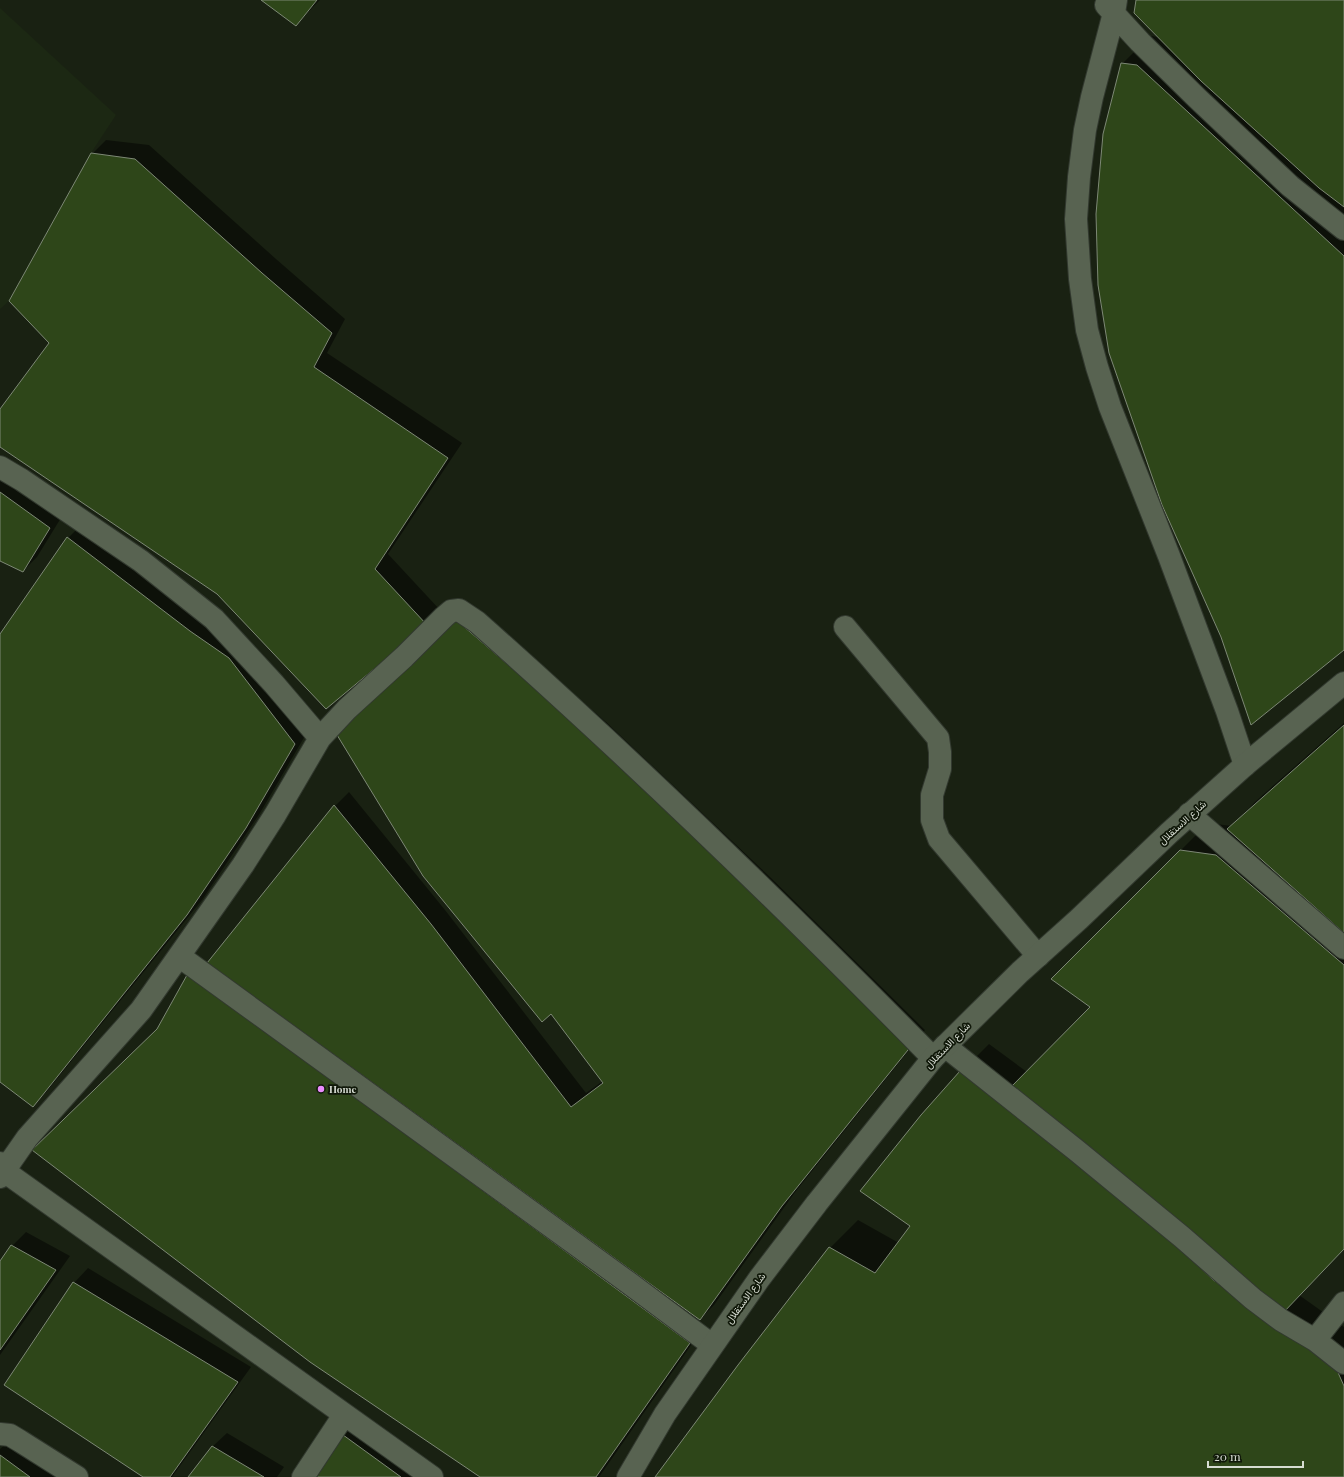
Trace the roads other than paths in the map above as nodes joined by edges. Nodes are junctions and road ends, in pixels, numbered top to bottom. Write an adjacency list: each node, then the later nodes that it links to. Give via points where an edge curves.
1 (1110, 4): 2 (street, via 1140,42 1202,103 1290,186); 7 (street, via 1085,130 1076,219 1087,330 1110,408 1169,556)
2 (1344, 230)
3 (0, 467): 6 (street, via 141,561 214,619)
4 (845, 627): 11 (street, via 938,738 940,769 932,794 932,820 939,840)
5 (1344, 683): 7 (street, شارع الاستقلال)
6 (320, 738): 10 (street, via 239,871); 12 (street, via 346,709 444,617 459,610 504,645 596,729 837,960)
7 (1245, 765): 8 (street, شارع الاستقلال)
8 (1190, 814): 9 (street); 11 (street, شارع الاستقلال)
9 (1344, 948)
10 (179, 956): 13 (street, via 140,1010); 16 (street)
11 (1038, 956): 12 (street, شارع الاستقلال)
12 (939, 1052): 15 (street, via 1076,1150 1253,1299 1281,1320); 16 (street, شارع الاستقلال, via 813,1208)
13 (1, 1170): 18 (street)
14 (1344, 1303): 15 (street)
15 (1315, 1340): 17 (street)
16 (712, 1345): 23 (street, شارع الاستقلال, via 665,1414)
17 (1344, 1362)
18 (344, 1415): 21 (street); 22 (street)
19 (0, 1434): 20 (street, via 10,1435)
20 (77, 1477)
21 (303, 1477)
22 (432, 1477)
23 (628, 1477)

